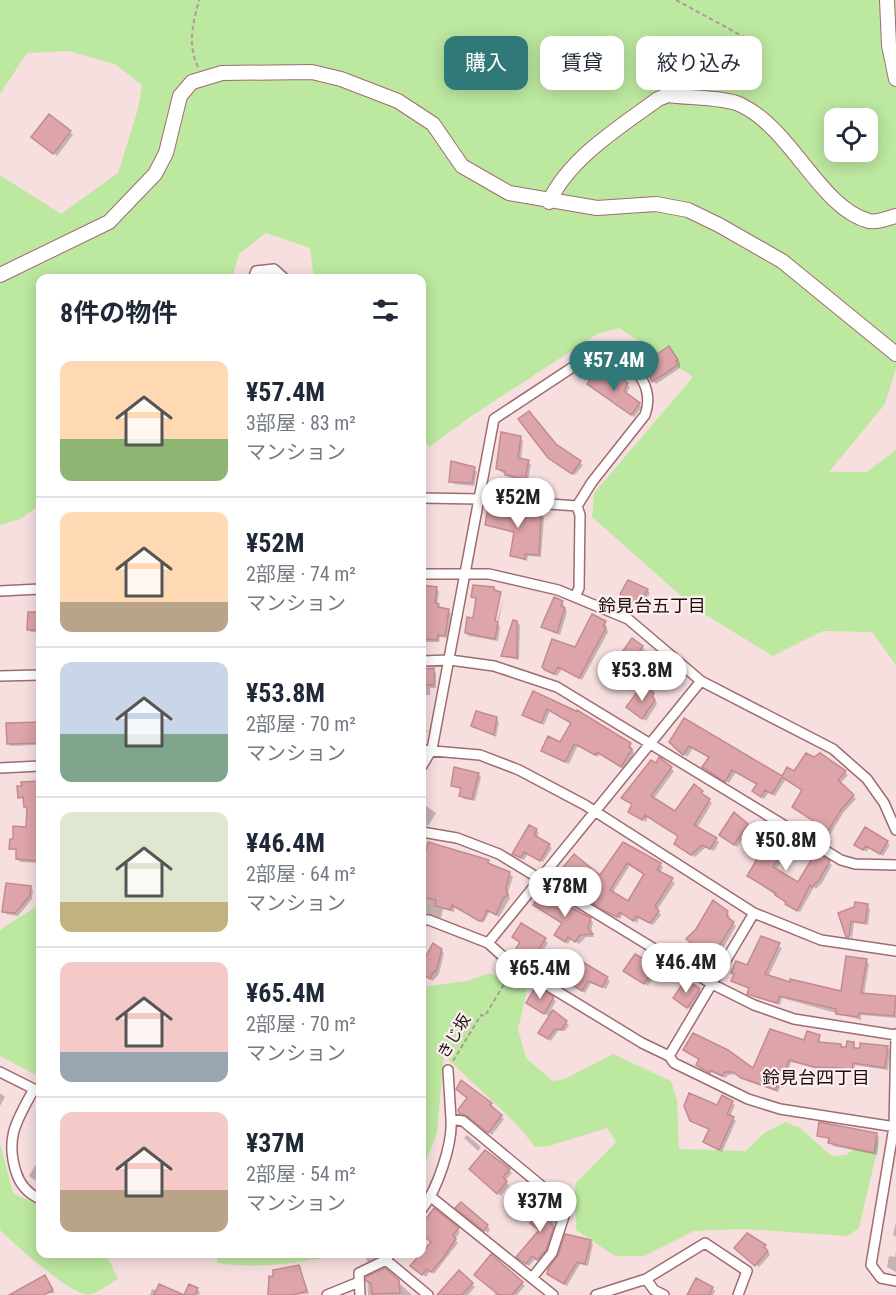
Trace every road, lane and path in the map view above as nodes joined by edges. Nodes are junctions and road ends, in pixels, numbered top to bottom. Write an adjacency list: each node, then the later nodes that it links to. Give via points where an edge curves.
1 (199, 0): 5 (path, via 191,30 191,52)
2 (675, 0): 4 (path)
3 (887, 0): 6 (street, via 887,27)
4 (742, 36)
5 (204, 78): 7 (street, via 248,71 312,72 341,79 398,101 433,124 462,166 509,194); 11 (street, via 192,82 180,96 166,153 155,174 109,222)
6 (896, 79)
7 (549, 202): 8 (street, via 558,182 588,154 668,95 739,104 761,117 782,137 848,212 872,222); 12 (street, via 597,208 656,204 688,210 782,261)
8 (896, 216)
9 (255, 274): 10 (street, via 274,269)
10 (280, 274)
11 (0, 275)
12 (896, 354)
13 (426, 498): 14 (street)
14 (479, 499): 15 (street); 15 (street, via 494,419 588,357 601,354 637,371 650,403); 16 (street)
15 (577, 506): 20 (street, via 579,588)
16 (466, 572): 17 (street); 20 (street, via 558,590); 21 (street)
17 (426, 574)
18 (36, 589): 19 (street)
19 (0, 591)
20 (575, 597): 25 (street, via 628,619)
21 (450, 660): 22 (street); 26 (street, via 494,666 557,687); 27 (street)
22 (426, 661)
23 (36, 675): 24 (street)
24 (0, 676)
25 (701, 681): 26 (street); 33 (street, via 833,749 867,779)
26 (649, 745): 32 (street); 35 (street, via 841,860)
27 (432, 749): 28 (street); 29 (street); 32 (street, via 480,755 519,770)
28 (426, 750)
29 (426, 759)
30 (36, 766): 31 (street)
31 (0, 768)
32 (596, 812): 36 (street); 37 (street)
33 (896, 830)
34 (426, 833): 36 (street, via 457,838 499,854)
35 (896, 865)
36 (542, 879): 39 (street); 42 (street)
37 (754, 913): 40 (street, via 820,940); 42 (street)
38 (426, 920): 39 (street)
39 (488, 943): 41 (street)
40 (896, 951)
41 (509, 962): 44 (street); 45 (path, きじ坂, via 503,969 510,974)
42 (712, 984): 43 (street, via 794,1019); 44 (street)
43 (896, 1035): 50 (street)
44 (669, 1056): 50 (street, via 674,1063 748,1099 780,1109)
45 (448, 1070): 49 (street)
46 (0, 1072): 47 (street)
47 (36, 1090)
48 (36, 1092): 51 (street, via 15,1124 9,1148 18,1180)
49 (451, 1119): 52 (street, via 452,1133); 56 (street, via 463,1121 567,1207 552,1253)
50 (895, 1127): 58 (street, via 871,1265 880,1278)
51 (36, 1196)
52 (431, 1197): 53 (street); 56 (street)
53 (426, 1204)
54 (386, 1258): 59 (street, via 359,1273)
55 (389, 1258): 62 (street)
56 (532, 1278): 63 (street)
57 (646, 1279): 64 (street); 65 (street); 66 (street, via 705,1243 747,1271)
58 (896, 1281)
59 (359, 1282): 60 (street); 61 (street)
60 (327, 1295)
61 (360, 1295)
62 (428, 1295)
63 (553, 1295)
64 (596, 1295)
65 (664, 1295)
66 (738, 1295)

